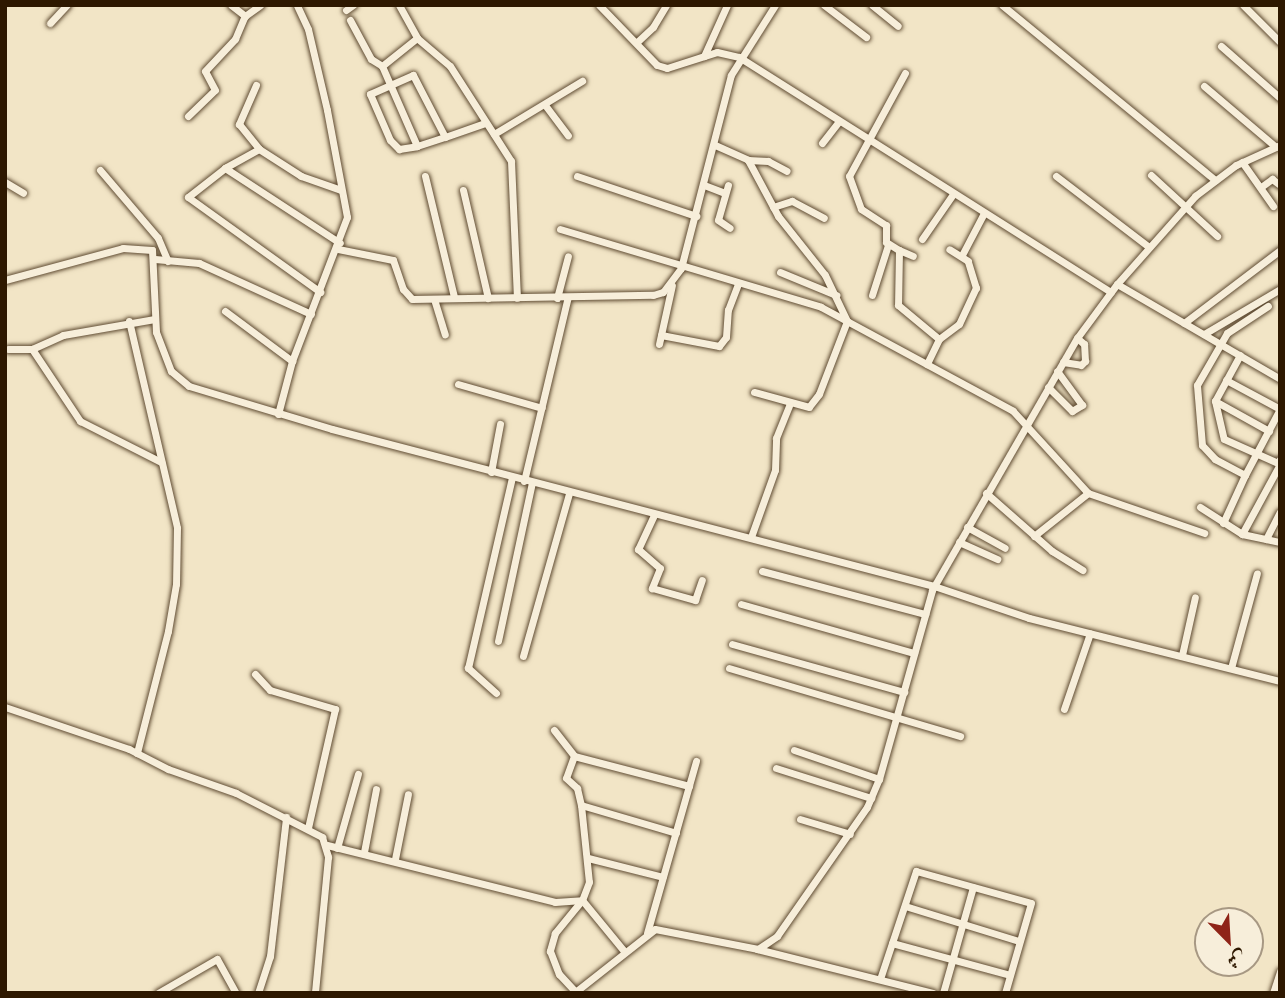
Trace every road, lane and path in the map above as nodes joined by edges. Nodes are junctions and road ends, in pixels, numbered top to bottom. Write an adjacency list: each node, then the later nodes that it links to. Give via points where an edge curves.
1 (67, 5): 16 (street)
2 (231, 5): 14 (street)
3 (260, 5): 14 (street)
4 (297, 5): 59 (street, via 308,29)
5 (399, 5): 19 (street)
6 (599, 5): 20 (street)
7 (666, 5): 20 (street, via 653,27)
8 (727, 5): 23 (street)
9 (775, 5): 24 (street)
10 (824, 5): 18 (street)
11 (872, 5): 17 (street)
12 (1002, 5): 54 (street)
13 (1243, 5): 21 (street)
14 (245, 16): 33 (street, via 235,39 205,71 215,90)
15 (350, 20): 25 (street, via 371,59)
16 (50, 23)
17 (898, 26)
18 (866, 37)
19 (416, 38): 25 (street); 35 (street, via 450,66)
20 (636, 42): 23 (street, via 657,65 667,68)
21 (1280, 42)
22 (1222, 46): 31 (street)
23 (704, 56): 24 (street, via 717,52)
24 (739, 57): 34 (street); 41 (street, via 724,96)
25 (382, 66): 28 (street)
26 (905, 72): 39 (street)
27 (582, 81): 32 (street)
28 (390, 82): 38 (street, via 413,75); 42 (street); 42 (street, via 370,94 390,140 399,149)
29 (256, 85): 44 (street, via 239,124)
30 (1204, 86): 43 (street)
31 (1280, 98)
32 (545, 105): 36 (street); 37 (street)
33 (188, 116)
34 (839, 121): 39 (street); 40 (street)
35 (485, 124): 36 (street); 38 (street)
36 (494, 134): 97 (street, via 511,161)
37 (568, 135)
38 (444, 137): 42 (street)
39 (866, 139): 62 (street); 73 (street, via 849,176 861,209 887,225)
40 (822, 143)
41 (715, 145): 45 (street); 56 (street)
42 (416, 146)
43 (1278, 146): 46 (street)
44 (259, 149): 47 (street); 59 (street, via 301,176)
45 (748, 160): 49 (street, via 768,161); 65 (street)
46 (1242, 162): 54 (street); 58 (street)
47 (225, 168): 74 (street); 91 (street, via 188,197)
48 (100, 170): 83 (street, via 158,239)
49 (787, 171)
50 (1151, 175): 63 (street)
51 (425, 176): 95 (street)
52 (577, 176): 67 (street)
53 (1056, 176): 75 (street)
54 (1215, 180): 63 (street)
55 (5, 182): 61 (street)
56 (704, 185): 67 (street); 69 (street, via 727,189 718,220)
57 (1280, 185): 58 (street, via 1272,178)
58 (1261, 187): 64 (street)
59 (341, 190): 74 (street, via 347,217)
60 (463, 190): 96 (street)
61 (23, 193)
62 (953, 194): 66 (street); 72 (street)
63 (1186, 205): 71 (street); 75 (street)
64 (1273, 206)
65 (774, 207): 68 (street, via 792,201); 93 (street)
66 (984, 213): 79 (street); 92 (street)
67 (696, 216): 84 (street)
68 (824, 218)
69 (730, 228)
70 (560, 229): 84 (street)
71 (1217, 236)
72 (922, 239)
73 (888, 245): 77 (street); 94 (street)
74 (339, 246): 91 (street); 100 (street, via 393,260 407,296)
75 (1149, 247): 89 (street)
76 (949, 249): 79 (street)
77 (899, 250): 81 (street); 112 (street, via 898,305)
78 (1280, 250): 107 (street)
79 (962, 255): 112 (street, via 975,288 959,324)
80 (568, 256): 98 (street)
81 (913, 256)
82 (155, 259): 83 (street); 86 (street, via 152,250 123,248); 104 (street)
83 (168, 261): 103 (street, via 199,263)
84 (681, 268): 87 (street); 88 (street)
85 (780, 272): 93 (street)
86 (5, 281)
87 (673, 284): 99 (street, via 653,295); 110 (street)
88 (738, 284): 106 (street, via 821,307); 110 (street, via 728,310 726,337 719,346)
89 (1117, 284): 92 (street); 107 (street)
90 (1280, 289): 109 (street)
91 (320, 292): 103 (street)
92 (1111, 292): 111 (street)
93 (837, 295): 106 (street)
94 (872, 295)
95 (454, 297): 96 (street); 100 (street)
96 (488, 298): 97 (street)
97 (517, 298): 98 (street)
98 (557, 298): 99 (street)
99 (568, 298): 129 (street)
100 (434, 299): 108 (street)
101 (1268, 306): 113 (street, via 1238,323)
102 (225, 311): 118 (street)
103 (311, 314): 118 (street)
104 (155, 319): 105 (street); 131 (street, via 163,354 188,386)
105 (129, 321): 116 (street, via 63,335); 136 (street, via 151,402)
106 (847, 321): 120 (street); 128 (street, via 815,401 809,407)
107 (1184, 323): 109 (street)
108 (445, 334)
109 (1204, 334): 113 (street)
110 (661, 335): 114 (street)
111 (1077, 338): 119 (street); 119 (street, via 1084,344 1086,361 1081,365)
112 (939, 339): 120 (street)
113 (1219, 343): 117 (street); 139 (street, via 1196,385 1199,437 1214,459)
114 (659, 344)
115 (8, 349): 116 (street)
116 (32, 349): 136 (street, via 80,421)
117 (1240, 355): 122 (street); 123 (street)
118 (292, 361): 131 (street)
119 (1063, 362): 121 (street)
120 (927, 365): 133 (street, via 1013,411)
121 (1057, 371): 125 (street); 125 (street, via 1082,405 1072,411)
122 (1280, 379)
123 (1226, 380): 127 (street); 130 (street)
124 (458, 384): 129 (street)
125 (1048, 387): 133 (street)
126 (754, 392): 128 (street)
127 (1215, 401): 134 (street); 135 (street, via 1224,439)
128 (790, 403): 153 (street, via 776,438 775,470)
129 (542, 408): 141 (street)
130 (1280, 409): 134 (street)
131 (278, 414): 138 (street)
132 (500, 424): 138 (street)
133 (1023, 427): 143 (street); 144 (street)
134 (1269, 431): 135 (street)
135 (1257, 454): 137 (street); 139 (street)
136 (161, 462): 185 (street, via 177,528 176,584)
137 (1279, 462): 151 (street)
138 (491, 472): 140 (street)
139 (1245, 475): 148 (street)
140 (512, 478): 141 (street); 178 (street, via 468,668)
141 (528, 482): 142 (street); 168 (street)
142 (569, 493): 147 (street); 172 (street)
143 (986, 493): 149 (street); 152 (street)
144 (1088, 493): 150 (street); 152 (street)
145 (1200, 507): 148 (street)
146 (1280, 512): 154 (street)
147 (654, 515): 153 (street); 162 (street, via 638,549 660,568 652,588 695,600)
148 (1223, 523): 151 (street)
149 (967, 527): 155 (street); 157 (street)
150 (1204, 533)
151 (1242, 534): 154 (street)
152 (1034, 536): 160 (street)
153 (751, 537): 163 (street)
154 (1266, 539): 156 (street)
155 (959, 542): 158 (street); 163 (street)
156 (1280, 542)
157 (1005, 548)
158 (997, 559)
159 (761, 570): 166 (street)
160 (1082, 570)
161 (1257, 573): 174 (street)
162 (702, 580)
163 (934, 586): 166 (street); 167 (street)
164 (1195, 597): 171 (street)
165 (741, 604): 170 (street)
166 (925, 614): 170 (street)
167 (1090, 633): 171 (street); 180 (street)
168 (498, 641)
169 (732, 644): 177 (street)
170 (914, 653): 177 (street)
171 (1182, 655): 174 (street)
172 (523, 656)
173 (729, 668): 181 (street)
174 (1231, 668): 176 (street)
175 (254, 674): 198 (street, via 270,690 335,709)
176 (1280, 681)
177 (904, 692): 181 (street)
178 (496, 693)
179 (5, 706): 185 (street)
180 (1064, 709)
181 (896, 718): 183 (street); 190 (street)
182 (554, 730): 186 (street)
183 (960, 736)
184 (793, 750): 190 (street)
185 (137, 753): 196 (street)
186 (574, 756): 191 (street); 195 (street, via 566,778 576,788)
187 (696, 761): 191 (street)
188 (776, 768): 194 (street)
189 (358, 774): 202 (street)
190 (879, 779): 194 (street)
191 (689, 786): 199 (street)
192 (376, 789): 203 (street)
193 (408, 794): 205 (street)
194 (871, 798): 200 (street)
195 (581, 805): 199 (street); 204 (street)
196 (286, 817): 198 (street); 223 (street, via 270,956)
197 (800, 819): 200 (street)
198 (308, 828): 201 (street)
199 (676, 833): 206 (street)
200 (850, 834): 214 (street, via 777,936 767,945)
201 (327, 845): 202 (street); 224 (street)
202 (337, 848): 203 (street)
203 (364, 852): 205 (street)
204 (588, 858): 206 (street); 208 (street, via 589,882)
205 (395, 859): 208 (street, via 555,902)
206 (663, 877): 211 (street)
207 (973, 887): 209 (street, via 916,871); 210 (street); 212 (street, via 1031,903)
208 (582, 900): 215 (street); 221 (street, via 551,941 552,963)
209 (905, 906): 210 (street); 213 (street)
210 (962, 924): 212 (street); 216 (street)
211 (648, 933): 214 (street, via 669,929); 215 (street)
212 (1019, 941): 218 (street)
213 (892, 943): 216 (street); 219 (street)
214 (752, 948): 219 (street)
215 (624, 951): 221 (street)
216 (952, 959): 218 (street); 226 (street)
217 (1280, 971): 228 (street)
218 (1010, 975): 227 (street)
219 (880, 979): 225 (street)
220 (235, 992): 222 (street, via 217,959)
221 (574, 992)
222 (158, 993)
223 (258, 993)
224 (315, 993)
225 (933, 993)
226 (943, 993)
227 (1005, 993)
228 (1273, 993)

